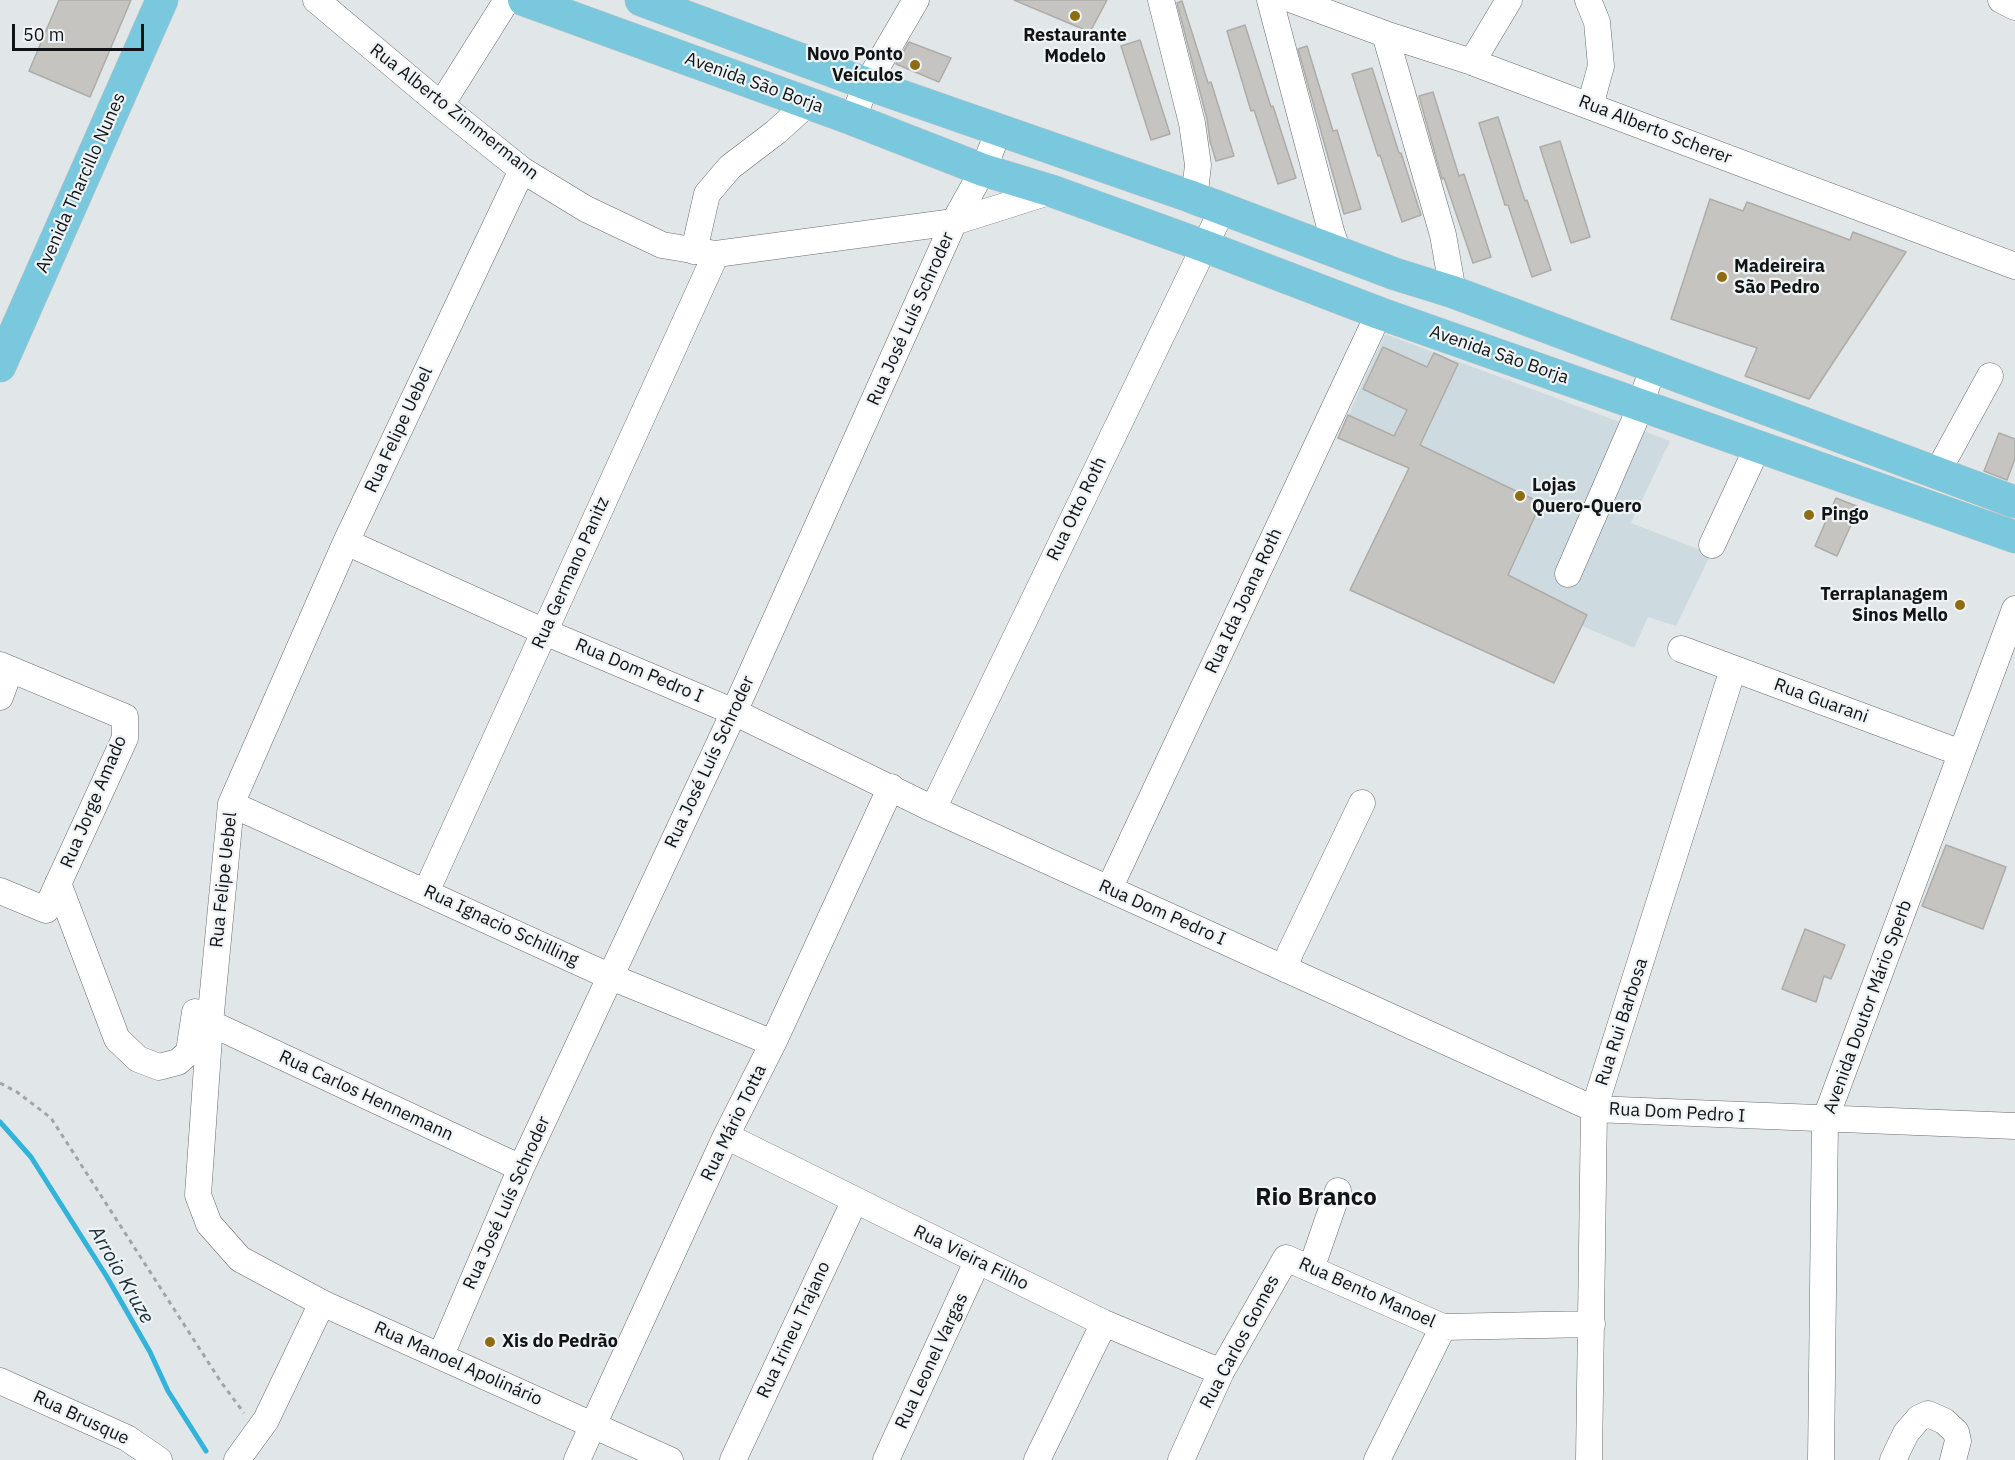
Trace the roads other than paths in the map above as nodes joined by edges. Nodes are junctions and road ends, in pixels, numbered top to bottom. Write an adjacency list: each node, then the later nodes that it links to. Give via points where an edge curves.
1 (162, 0): 34 (main road, Avenida Tharcillo Nunes)
2 (316, 0): 18 (street, Rua Alberto Zimmermann)
3 (507, 0): 18 (street)
4 (524, 0): 17 (main road, Avenida São Borja)
5 (641, 0): 16 (main road)
6 (916, 0): 16 (street)
7 (1161, 0): 25 (street, via 1192,123 1198,165 1196,183)
8 (1270, 0): 30 (street)
9 (1293, 0): 14 (street, Rua Alberto Scherer)
10 (1509, 0): 15 (street)
11 (1588, 0): 19 (street, via 1597,22 1601,66)
12 (2001, 0): 13 (street)
13 (2015, 7)
14 (1385, 34): 15 (street, Rua Alberto Scherer); 32 (street, via 1443,235)
15 (1472, 62): 19 (street, Rua Alberto Scherer)
16 (867, 84): 20 (street); 21 (main road)
17 (808, 103): 20 (main road, Avenida São Borja); 29 (street, Rua Germano Panitz, via 730,167 707,194)
18 (441, 105): 22 (street, Rua Alberto Zimmermann)
19 (1590, 106): 31 (street, Rua Alberto Scherer)
20 (852, 119): 23 (main road, Avenida São Borja)
21 (999, 130): 23 (street); 25 (main road)
22 (522, 170): 29 (street, Rua Alberto Zimmermann, via 586,209 662,245); 42 (street, Rua Felipe Uebel)
23 (983, 170): 24 (main road, Avenida São Borja); 27 (street, Rua José Luís Schroder)
24 (1052, 191): 27 (street, Rua Alberto Zimmermann); 28 (main road, Avenida São Borja)
25 (1189, 196): 26 (main road)
26 (1222, 210): 28 (street, Rua Otto Roth); 30 (main road)
27 (954, 222): 29 (street, Rua Alberto Zimmermann); 51 (street, Rua José Luís Schroder)
28 (1204, 246): 33 (main road, Avenida São Borja); 57 (street, Rua Otto Roth)
29 (705, 252): 46 (street, Rua Germano Panitz)
30 (1338, 252): 32 (main road)
31 (2015, 266)
32 (1453, 292): 35 (main road)
33 (1378, 313): 37 (main road, Avenida São Borja); 59 (street, Rua Ida Joana Roth)
34 (0, 366)
35 (1653, 368): 37 (street); 39 (main road)
36 (1990, 376): 39 (street)
37 (1639, 404): 38 (main road, Avenida São Borja); 44 (street)
38 (1758, 446): 41 (main road, Avenida São Borja); 43 (street)
39 (1937, 473): 40 (main road)
40 (2015, 502)
41 (2015, 537)
42 (346, 542): 46 (street, Rua Dom Pedro I); 53 (street, Rua Felipe Uebel)
43 (1712, 545)
44 (1568, 574)
45 (2015, 609): 52 (street, Avenida Doutor Mário Sperb)
46 (545, 632): 51 (street, Rua Dom Pedro I); 61 (street, Rua Germano Panitz)
47 (1681, 649): 49 (street, Rua Guarani)
48 (5, 668): 50 (street); 58 (street, Rua Jorge Amado, via 125,717 125,738)
49 (1733, 669): 52 (street, Rua Guarani); 66 (street, Rua Rui Barbosa)
50 (0, 697)
51 (734, 712): 54 (street, Rua Dom Pedro I); 63 (street, Rua José Luís Schroder)
52 (1961, 753): 67 (street, Avenida Doutor Mário Sperb)
53 (245, 772): 56 (street, Rua Felipe Uebel); 58 (street, via 219,796 192,1039 189,1052 178,1062 159,1067 138,1059 117,1039)
54 (891, 787): 57 (street, Rua Dom Pedro I); 65 (street, Rua Mário Totta)
55 (1362, 803): 62 (street)
56 (231, 804): 61 (street, Rua Ignacio Schilling); 64 (street, Rua Felipe Uebel)
57 (933, 809): 59 (street, Rua Dom Pedro I)
58 (58, 883): 60 (street, Rua Jorge Amado, via 46,910)
59 (1109, 889): 62 (street, Rua Dom Pedro I)
60 (0, 891)
61 (426, 892): 63 (street, Rua Ignacio Schilling)
62 (1285, 969): 66 (street, Rua Dom Pedro I)
63 (611, 977): 65 (street, Rua Ignacio Schilling); 70 (street, Rua José Luís Schroder)
64 (210, 1023): 70 (street, Rua Carlos Hennemann); 76 (street, Rua Felipe Uebel, via 198,1195 209,1224 240,1259)
65 (773, 1043): 69 (street, Rua Mário Totta)
66 (1594, 1109): 67 (street, Rua Dom Pedro I); 78 (street, Rua Rui Barbosa)
67 (1826, 1120): 68 (street, Rua Dom Pedro I); 94 (street, Avenida Doutor Mário Sperb)
68 (2015, 1126)
69 (726, 1136): 72 (street, Rua Vieira Filho); 83 (street, Rua Mário Totta)
70 (521, 1168): 80 (street, Rua José Luís Schroder)
71 (1338, 1191): 75 (street)
72 (855, 1200): 74 (street, Rua Vieira Filho); 88 (street, Rua Irineu Trajano)
73 (1286, 1258): 75 (street, Rua Bento Manoel); 81 (street, Rua Carlos Gomes)
74 (977, 1262): 77 (street, Rua Vieira Filho); 89 (street, Rua Leonel Vargas)
75 (1311, 1269): 79 (street, Rua Bento Manoel)
76 (322, 1303): 80 (street, Rua Manoel Apolinário); 85 (street, via 266,1420)
77 (1104, 1323): 81 (street, Rua Vieira Filho); 90 (street)
78 (1592, 1324): 79 (street, Rua Bento Manoel); 93 (street, Rua Rui Barbosa)
79 (1443, 1327): 92 (street)
80 (441, 1355): 83 (street, Rua Manoel Apolinário)
81 (1221, 1371): 91 (street, Rua Carlos Gomes)
82 (0, 1381): 84 (street, Rua Brusque, via 127,1438)
83 (594, 1425): 86 (street, Rua Mário Totta); 87 (street, Rua Manoel Apolinário)
84 (159, 1460)
85 (239, 1460)
86 (577, 1460)
87 (670, 1460)
88 (733, 1460)
89 (886, 1460)
90 (1037, 1460)
91 (1181, 1460)
92 (1377, 1460)
93 (1589, 1460)
94 (1821, 1460)
95 (1893, 1460): 96 (street, via 1906,1433 1918,1418 1928,1414 1956,1432)
96 (1953, 1460)

